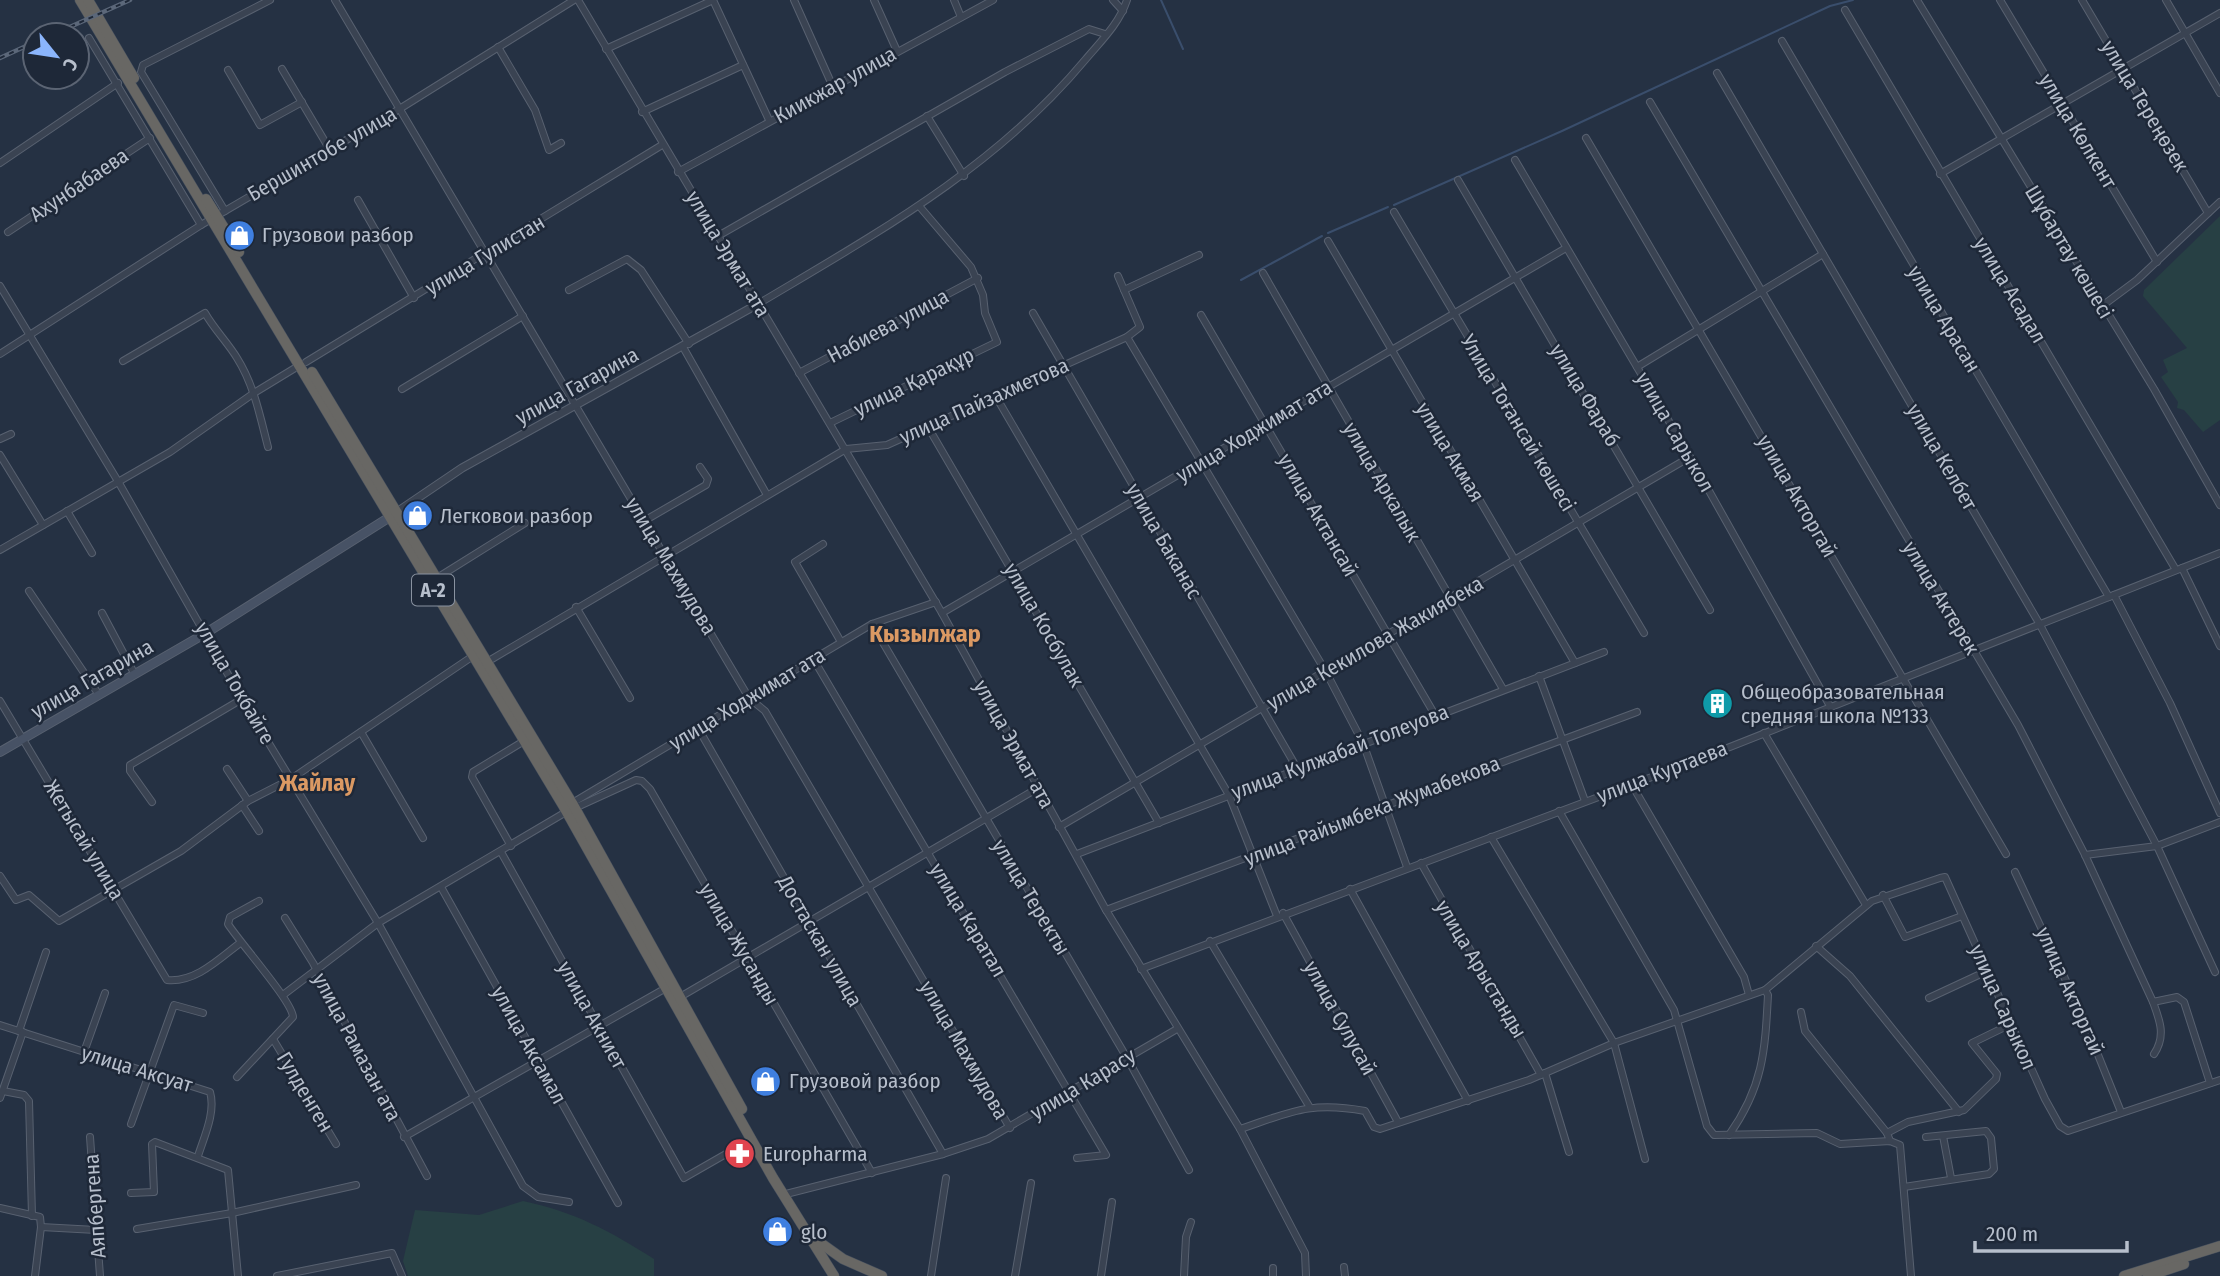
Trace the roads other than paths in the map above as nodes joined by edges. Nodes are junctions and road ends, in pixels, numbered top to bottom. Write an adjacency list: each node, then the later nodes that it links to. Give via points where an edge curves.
1 (80, 0): 60 (highway, A-2)
2 (89, 0): 60 (highway, A-2)
3 (270, 0): 60 (street, via 144,65 141,72)
4 (335, 0): 39 (street, улица Махмудова)
5 (576, 0): 25 (street, Бершинтобе улица); 26 (street, улица Эрмат ата)
6 (713, 0): 26 (street); 28 (street)
7 (794, 0): 34 (street)
8 (874, 0): 27 (street)
9 (954, 0): 20 (street)
10 (993, 0): 20 (street, Киикжар улица)
11 (1113, 0): 18 (street)
12 (1128, 0): 18 (street, улица Гагарина)
13 (1917, 0): 45 (street, Шұбартау көшесі)
14 (2000, 0): 38 (street, улица Көлкент)
15 (2082, 0): 30 (street, улица Тереңөзек)
16 (2166, 0): 21 (street)
17 (1845, 10): 52 (street, улица Асадал)
18 (1123, 11): 22 (street, улица Гагарина, via 1119,22)
19 (2220, 13): 21 (street)
20 (961, 17): 27 (street, Киикжар улица)
21 (2185, 33): 30 (street); 35 (street)
22 (1105, 34): 41 (street, via 1089,29); 53 (street, улица Гагарина, via 1062,87)
23 (91, 41): 33 (street)
24 (1782, 41): 133 (street, улица Арасан)
25 (498, 47): 39 (street, Бершинтобе улица); 46 (street, via 535,110 549,150)
26 (606, 48): 40 (street, улица Эрмат ата)
27 (897, 51): 34 (street, Киикжар улица)
28 (743, 65): 40 (street); 42 (street)
29 (282, 69): 36 (street)
30 (2123, 69): 38 (street); 59 (street, улица Тереңөзек)
31 (228, 70): 36 (street, via 260,125)
32 (1717, 73): 66 (street, улица Келбет)
33 (118, 83): 43 (street); 50 (street)
34 (832, 87): 42 (street, Киикжар улица)
35 (2220, 93)
36 (302, 102): 48 (street)
37 (1650, 102): 76 (street, улица Актерек)
38 (2063, 105): 45 (street); 68 (street, улица Көлкент)
39 (401, 108): 48 (street, Бершинтобе улица); 65 (street, улица Махмудова)
40 (642, 112): 47 (street, улица Эрмат ата)
41 (926, 116): 53 (street); 62 (street)
42 (769, 120): 51 (street, Киикжар улица)
43 (150, 138): 60 (street); 61 (street, Ахунбабаева)
44 (1586, 138): 84 (street, улица Акторгай)
45 (2001, 140): 52 (street); 79 (street, Шұбартау көшесі)
46 (561, 143)
47 (662, 145): 51 (street, улица Эрмат ата); 65 (street, улица Гулистан)
48 (330, 149): 60 (street, Бершинтобе улица)
49 (1515, 160): 64 (street, улица Сарыкол)
50 (0, 163)
51 (678, 172): 62 (street, улица Эрмат ата)
52 (1940, 174): 129 (street, улица Асадал)
53 (964, 176): 57 (street, улица Гагарина)
54 (1458, 180): 72 (street, улица Фараб)
55 (358, 200): 77 (street)
56 (2220, 202): 59 (street)
57 (920, 207): 71 (street); 78 (street, улица Гагарина)
58 (1394, 212): 81 (street, Улица Тоғансай көшесі)
59 (2208, 213): 68 (street)
60 (214, 218): 85 (street, Бершинтобе улица); 91 (highway, A-2)
61 (8, 232)
62 (718, 236): 78 (street, улица Эрмат ата)
63 (1328, 241): 88 (street, улица Акмая)
64 (1566, 248): 72 (street, улица Ходжимат ата); 93 (street, улица Сарыкол)
65 (487, 254): 77 (street, улица Гулистан); 83 (street, улица Махмудова)
66 (1823, 254): 76 (street); 140 (street, улица Келбет)
67 (1199, 255): 75 (street)
68 (2157, 262): 79 (street)
69 (1263, 273): 95 (street, улица Аркалык)
70 (1118, 276): 75 (street)
71 (978, 278): 94 (street, Набиева улица); 100 (street, улица Қарақұр, via 985,313 998,342)
72 (1515, 278): 81 (street, улица Ходжимат ата); 112 (street, улица Фараб)
73 (0, 286): 85 (street, улица Токбайге)
74 (569, 290): 87 (street, via 627,259 641,270)
75 (1124, 290): 86 (street, via 1140,327)
76 (1761, 292): 84 (street); 147 (street, улица Актерек)
77 (414, 298): 91 (street, улица Гулистан)
78 (758, 304): 87 (street, улица Гагарина); 94 (street, улица Эрмат ата)
79 (2102, 306): 115 (street, Шұбартау көшесі)
80 (1033, 313): 92 (street, улица Баканас)
81 (1454, 314): 88 (street, улица Ходжимат ата); 120 (street, Улица Тоғансай көшесі)
82 (1200, 315): 101 (street, улица Актансай)
83 (523, 316): 96 (street); 99 (street, улица Махмудова)
84 (1700, 330): 93 (street); 156 (street, улица Акторгай)
85 (31, 335): 89 (street, Бершинтобе улица); 111 (street, улица Токбайге)
86 (1127, 337): 92 (street, улица Пайзахметова); 109 (street)
87 (686, 345): 99 (street, улица Гагарина); 113 (street)
88 (1390, 351): 95 (street, улица Ходжимат ата); 128 (street, улица Акмая)
89 (0, 354)
90 (122, 361): 97 (street, via 205,313 236,356)
91 (303, 364): 97 (street, улица Гулистан); 117 (highway, A-2)
92 (1062, 366): 98 (street, улица Пайзахметова); 114 (street, улица Баканас)
93 (1637, 367): 108 (street, улица Сарыкол)
94 (799, 373): 100 (street, улица Эрмат ата)
95 (1327, 388): 101 (street, улица Ходжимат ата); 134 (street, улица Аркалык)
96 (402, 389)
97 (254, 393): 105 (street); 111 (street, улица Гулистан)
98 (995, 395): 102 (street, улица Пайзахметова); 122 (street, улица Сулусай)
99 (577, 407): 117 (street, улица Гагарина, via 461,468); 118 (street, улица Махмудова)
100 (830, 423): 106 (street, улица Эрмат ата)
101 (1265, 425): 109 (street, улица Ходжимат ата); 144 (street, улица Актансай)
102 (928, 427): 106 (street, улица Пайзахметова, via 887,445); 130 (street, улица Косбулак)
103 (11, 433): 104 (street)
104 (0, 439)
105 (268, 447)
106 (846, 449): 113 (street, улица Пайзахметова); 135 (street, улица Эрмат ата)
107 (0, 454): 121 (street)
108 (1690, 457): 112 (street, улица Кекилова Жакиябека); 163 (street, улица Сарыкол)
109 (1201, 463): 114 (street, улица Ходжимат ата); 153 (street)
110 (700, 467): 118 (street, via 708,479 706,485)
111 (119, 483): 116 (street, улица Гулистан); 142 (street, улица Токбайге)
112 (1639, 487): 120 (street, улица Кекилова Жакиябека); 137 (street, улица Фараб)
113 (767, 495): 127 (street, улица Пайзахметова)
114 (1139, 499): 122 (street, улица Ходжимат ата); 164 (street, улица Баканас)
115 (2220, 505)
116 (67, 511): 121 (street, улица Гулистан); 125 (street)
117 (393, 515): 131 (highway, A-2); 142 (main road, улица Гагарина); 149 (highway, A-2)
118 (644, 521): 127 (street, улица Махмудова)
119 (525, 523): 131 (street)
120 (1577, 524): 128 (street, улица Кекилова Жакиябека); 143 (street, Улица Тоғансай көшесі)
121 (43, 525): 124 (street, улица Гулистан)
122 (1075, 536): 130 (street, улица Ходжимат ата); 174 (street, улица Сулусай)
123 (823, 544): 145 (street, via 795,562)
124 (0, 550)
125 (92, 553)
126 (2220, 553): 129 (street, улица Куртаева)
127 (664, 554): 136 (street, улица Пайзахметова); 160 (street, улица Махмудова)
128 (1515, 562): 134 (street, улица Кекилова Жакиябека); 152 (street, улица Акмая)
129 (2179, 569): 133 (street, улица Куртаева); 146 (street, улица Асадал)
130 (1013, 572): 139 (street, улица Ходжимат ата); 179 (street, улица Косбулак)
131 (436, 578): 151 (highway, A-2)
132 (29, 591): 158 (street)
133 (2111, 596): 140 (street, улица Куртаева); 189 (street, улица Арасан, via 2170,703)
134 (1450, 599): 144 (street, улица Кекилова Жакиябека); 157 (street, улица Аркалык)
135 (936, 602): 139 (street, улица Эрмат ата); 141 (street, улица Ходжимат ата)
136 (576, 607): 151 (street, улица Пайзахметова); 159 (street)
137 (1710, 610)
138 (102, 613): 154 (street)
139 (942, 613): 181 (street, улица Эрмат ата)
140 (2039, 623): 147 (street, улица Куртаева); 198 (street, улица Келбет)
141 (872, 624): 145 (street, улица Ходжимат ата); 190 (street, улица Теректы)
142 (206, 633): 154 (main road, улица Гагарина); 161 (street, улица Токбайге)
143 (1644, 633)
144 (1389, 636): 153 (street, улица Кекилова Жакиябека); 166 (street, улица Актансай)
145 (841, 642): 150 (street, улица Ходжимат ата)
146 (2220, 646)
147 (1971, 650): 156 (street, улица Куртаева); 204 (street, улица Актерек, via 2018,725)
148 (1604, 652): 152 (street, улица Кулжабай Толеуова)
149 (473, 656): 168 (street); 172 (highway, A-2)
150 (814, 660): 160 (street, улица Ходжимат ата); 200 (street, улица Каратал)
151 (487, 662): 187 (highway, A-2)
152 (1574, 663): 155 (street, улица Кулжабай Толеуова)
153 (1326, 672): 164 (street, улица Кекилова Жакиябека); 173 (street)
154 (134, 673): 158 (main road, улица Гагарина)
155 (1539, 676): 157 (street, улица Кулжабай Толеуова); 171 (street)
156 (1903, 677): 163 (street, улица Куртаева); 202 (street, улица Акторгай)
157 (1503, 689): 166 (street, улица Кулжабай Толеуова)
158 (99, 695): 170 (main road, улица Гагарина)
159 (631, 698)
160 (749, 698): 167 (street, улица Ходжимат ата); 210 (street, улица Махмудова, via 765,711)
161 (242, 699): 178 (street, улица Токбайге); 184 (street, via 130,765)
162 (0, 701): 170 (street, Жетысай улица)
163 (1830, 706): 169 (street, улица Куртаева)
164 (1263, 709): 174 (street, улица Кекилова Жакиябека); 176 (street, улица Баканас)
165 (1637, 712): 171 (street, улица Райымбека Жумабекова)
166 (1435, 715): 173 (street, улица Кулжабай Толеуова)
167 (698, 728): 187 (street, улица Ходжимат ата); 220 (street, Достаскан улица)
168 (361, 732): 178 (street); 196 (street)
169 (1764, 733): 180 (street, улица Куртаева); 215 (street)
170 (23, 739): 175 (main road, улица Гагарина); 211 (street, Жетысай улица)
171 (1561, 740): 183 (street); 186 (street, улица Райымбека Жумабекова)
172 (524, 741): 187 (highway, A-2); 197 (street, via 486,762 472,777)
173 (1363, 743): 176 (street, улица Кулжабай Толеуова); 186 (street)
174 (1200, 746): 179 (street, улица Кекилова Жакиябека); 182 (street, улица Сулусай)
175 (0, 752)
176 (1297, 768): 182 (street, улица Кулжабай Толеуова)
177 (227, 769): 185 (street)
178 (291, 779): 185 (street); 221 (street, улица Токбайге)
179 (1137, 784): 191 (street, улица Косбулак); 193 (street, улица Кекилова Жакиябека)
180 (1632, 785): 183 (street, улица Куртаева); 235 (street, via 1744,977)
181 (1038, 788): 190 (street); 193 (street, улица Эрмат ата)
182 (1229, 795): 191 (street, улица Кулжабай Толеуова); 203 (street, улица Сулусай)
183 (1585, 801): 188 (street, улица Куртаева)
184 (152, 803)
185 (245, 803): 194 (street); 211 (street, via 181,851)
186 (1385, 806): 203 (street, улица Райымбека Жумабекова); 206 (street)
187 (569, 807): 197 (street, улица Ходжимат ата); 226 (street, улица Жусанды, via 636,780 647,784); 231 (highway, A-2); 236 (highway, A-2)
188 (1559, 811): 195 (street, улица Куртаева); 241 (street)
189 (2220, 813)
190 (984, 819): 200 (street); 251 (street, улица Теректы)
191 (1159, 822): 201 (street, улица Кулжабай Толеуова)
192 (2220, 822): 198 (street)
193 (1059, 827): 201 (street, улица Эрмат ата)
194 (259, 831)
195 (1491, 837): 205 (street, улица Куртаева); 248 (street)
196 (423, 838)
197 (511, 846): 199 (street, улица Ходжимат ата)
198 (2157, 846): 204 (street); 230 (street, улица Келбет)
199 (501, 852): 209 (street, улица Ходжимат ата); 244 (street, улица Акниет)
200 (928, 853): 210 (street); 259 (street, улица Каратал)
201 (1077, 854): 216 (street, улица Эрмат ата)
202 (2006, 854)
203 (1253, 855): 216 (street, улица Райымбека Жумабекова); 217 (street, улица Сулусай)
204 (2085, 855): 238 (street, улица Актерек)
205 (1421, 863): 206 (street, улица Куртаева); 254 (street, улица Арыстанды)
206 (1407, 867): 212 (street, улица Куртаева)
207 (2015, 872): 265 (street, улица Акторгай)
208 (0, 876): 211 (street, via 16,900 29,895 36,898 60,920)
209 (441, 887): 221 (street, улица Ходжимат ата); 252 (street, улица Аксамал)
210 (868, 887): 220 (street); 268 (street, улица Махмудова)
211 (115, 889): 223 (street, Жетысай улица, via 167,980 179,981 209,967)
212 (1350, 889): 217 (street, улица Куртаева); 262 (street)
213 (1883, 895): 215 (street); 218 (street, улица Сарыкол, via 1945,877); 218 (street, via 1905,937)
214 (259, 901): 223 (street, via 228,919)
215 (1866, 905): 224 (street)
216 (1106, 910): 227 (street, улица Эрмат ата)
217 (1280, 915): 222 (street, улица Куртаева); 266 (street, улица Сулусай)
218 (1962, 916): 229 (street, улица Сарыкол)
219 (285, 918): 228 (street, улица Рамазан ата)
220 (808, 922): 226 (street); 280 (street, Достаскан улица)
221 (378, 923): 228 (street, улица Ходжимат ата); 261 (street, улица Токбайге)
222 (1210, 941): 227 (street, улица Куртаева); 263 (street)
223 (240, 943): 234 (street)
224 (1816, 946): 232 (street); 264 (street, via 1850,976)
225 (46, 952): 246 (street)
226 (747, 958): 236 (street); 286 (street, улица Жусанды)
227 (1141, 969): 245 (street, улица Эрмат ата)
228 (317, 970): 234 (street, улица Ходжимат ата); 274 (street, улица Рамазан ата)
229 (1987, 971): 237 (street); 243 (street, улица Сарыкол)
230 (2215, 972)
231 (666, 988): 244 (street); 276 (highway, A-2)
232 (1765, 990): 235 (street); 271 (street, via 1765,1054 1760,1078 1745,1113)
233 (105, 993): 249 (street)
234 (283, 995): 247 (street, via 293,1017)
235 (1749, 995): 241 (street)
236 (680, 998): 284 (highway, A-2)
237 (1929, 998)
238 (2153, 1002): 250 (street, улица Актерек, via 2161,1026 2161,1042); 257 (street, via 2177,997 2184,1002)
239 (1801, 1012): 270 (street, via 1805,1031)
240 (203, 1013): 253 (street, via 174,1005)
241 (1678, 1020): 248 (street); 271 (street, via 1707,1126 1714,1135)
242 (0, 1024): 246 (street, улица Аксуат)
243 (2011, 1024): 264 (street, via 1972,1043 1997,1074 1965,1111); 265 (street, улица Сарыкол, via 2052,1115 2068,1131)
244 (598, 1027): 252 (street); 276 (street, улица Акниет, via 684,1178)
245 (1177, 1029): 251 (street, улица Карасу); 269 (street, улица Эрмат ата)
246 (21, 1032): 249 (street, улица Аксуат); 258 (street)
247 (273, 1039): 255 (street); 278 (street, Гулденген)
248 (1614, 1043): 254 (street); 283 (street)
249 (84, 1052): 253 (street, улица Аксуат)
250 (2154, 1054)
251 (1127, 1058): 259 (street, улица Карасу); 285 (street, улица Теректы)
252 (538, 1062): 261 (street); 297 (street, улица Аксамал)
253 (148, 1074): 267 (street); 281 (street, улица Аксуат, via 210,1092 210,1117)
254 (1543, 1074): 262 (street); 279 (street, улица Арыстанды)
255 (237, 1077)
256 (2220, 1080): 257 (street)
257 (2210, 1083): 265 (street)
258 (3, 1091): 260 (street); 300 (street, via 24,1095 29,1101)
259 (1071, 1093): 268 (street, улица Карасу); 282 (street, улица Каратал, via 1106,1155)
260 (0, 1098)
261 (473, 1098): 274 (street); 295 (street, улица Токбайге, via 523,1186 538,1197)
262 (1468, 1101): 266 (street)
263 (1309, 1106): 266 (street, via 1365,1111 1380,1129); 269 (street)
264 (1959, 1112): 270 (street, via 1908,1122)
265 (2121, 1112)
266 (1398, 1122)
267 (131, 1124)
268 (1010, 1128): 280 (street, улица Карасу)
269 (1240, 1129): 321 (street, улица Эрмат ата, via 1305,1253)
270 (1886, 1133): 277 (street)
271 (1729, 1135): 277 (street, via 1817,1133 1840,1144)
272 (1943, 1136): 275 (street); 289 (street); 289 (street, via 1986,1131 1991,1138 1993,1171)
273 (90, 1137): 304 (street, Аяпбергена)
274 (404, 1137): 287 (street, улица Рамазан ата)
275 (1926, 1137)
276 (752, 1139): 284 (highway, A-2)
277 (1890, 1141): 292 (street, via 1900,1145)
278 (336, 1144)
279 (1569, 1152)
280 (943, 1154): 286 (street, улица Карасу)
281 (198, 1156): 293 (street, via 152,1144 153,1192); 299 (street, via 229,1170)
282 (1077, 1158)
283 (1645, 1159)
284 (769, 1165): 294 (highway, A-2)
285 (1189, 1170)
286 (872, 1173): 294 (street, улица Карасу)
287 (427, 1177)
288 (946, 1178): 317 (street)
289 (1951, 1178): 292 (street)
290 (1031, 1183): 318 (street)
291 (356, 1185): 299 (street)
292 (1904, 1187): 323 (street)
293 (131, 1193)
294 (786, 1194): 305 (highway, A-2)
295 (569, 1202)
296 (1112, 1202): 319 (street)
297 (618, 1203)
298 (0, 1208): 300 (street)
299 (232, 1213): 303 (street); 311 (street)
300 (32, 1216): 302 (street, via 40,1217)
301 (1191, 1222): 320 (street)
302 (41, 1227): 304 (street); 309 (street)
303 (137, 1229)
304 (96, 1230): 310 (street, Аяпбергена)
305 (812, 1237): 314 (highway); 315 (highway, A-2); 316 (highway, via 843,1259)
306 (2220, 1246): 324 (highway)
307 (2220, 1253): 325 (highway)
308 (1344, 1267): 322 (street)
309 (35, 1276)
310 (100, 1276)
311 (238, 1276)
312 (277, 1276): 313 (street, via 392,1253)
313 (401, 1276)
314 (826, 1276)
315 (834, 1276)
316 (882, 1276)
317 (931, 1276)
318 (1015, 1276)
319 (1101, 1276)
320 (1184, 1276)
321 (1306, 1276)
322 (1345, 1276)
323 (1911, 1276)
324 (2124, 1276)
325 (2148, 1276)

